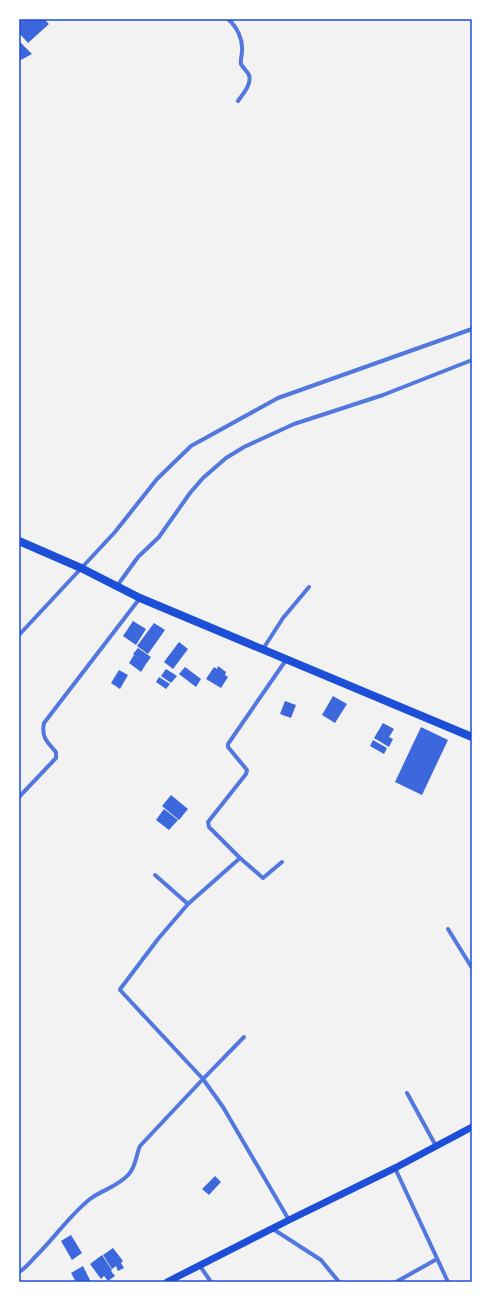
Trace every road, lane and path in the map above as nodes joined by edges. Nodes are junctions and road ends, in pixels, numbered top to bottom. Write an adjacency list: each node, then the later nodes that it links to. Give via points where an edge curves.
1 (228, 19): 2 (street, via 239,34 243,49 241,64 249,79 247,88)
2 (238, 101)
3 (472, 329): 6 (street, via 278,398 191,446 157,479 115,532)
4 (472, 360): 7 (street, via 383,395 294,424 226,458 190,493 159,537 138,557)
5 (19, 541): 6 (highway)
6 (81, 568): 7 (highway); 10 (street)
7 (117, 587): 9 (highway)
8 (309, 587): 11 (street, via 283,618)
9 (140, 598): 11 (highway); 14 (street, via 44,723 44,737 56,752 56,758)
10 (19, 635)
11 (263, 650): 12 (highway)
12 (286, 660): 13 (highway); 15 (street, via 228,744 247,770 246,774 208,822 209,827)
13 (472, 737)
14 (19, 797)
15 (240, 858): 16 (street, via 263,878); 18 (street)
16 (282, 862)
17 (155, 875): 18 (street)
18 (188, 904): 22 (street, via 120,990)
19 (448, 929): 20 (street)
20 (472, 968)
21 (244, 1037): 22 (street)
22 (203, 1079): 27 (street, via 223,1107); 31 (street, via 140,1146 135,1165 129,1174 91,1198)
23 (407, 1093): 25 (street)
24 (472, 1127): 25 (main road)
25 (436, 1146): 26 (main road)
26 (395, 1168): 27 (main road); 29 (street)
27 (289, 1220): 28 (main road)
28 (273, 1228): 30 (main road); 34 (street, via 316,1256)
29 (437, 1259): 35 (street); 36 (street)
30 (200, 1266): 32 (main road); 33 (street)
31 (19, 1272)
32 (167, 1282)
33 (212, 1282)
34 (339, 1282)
35 (396, 1282)
36 (448, 1282)

